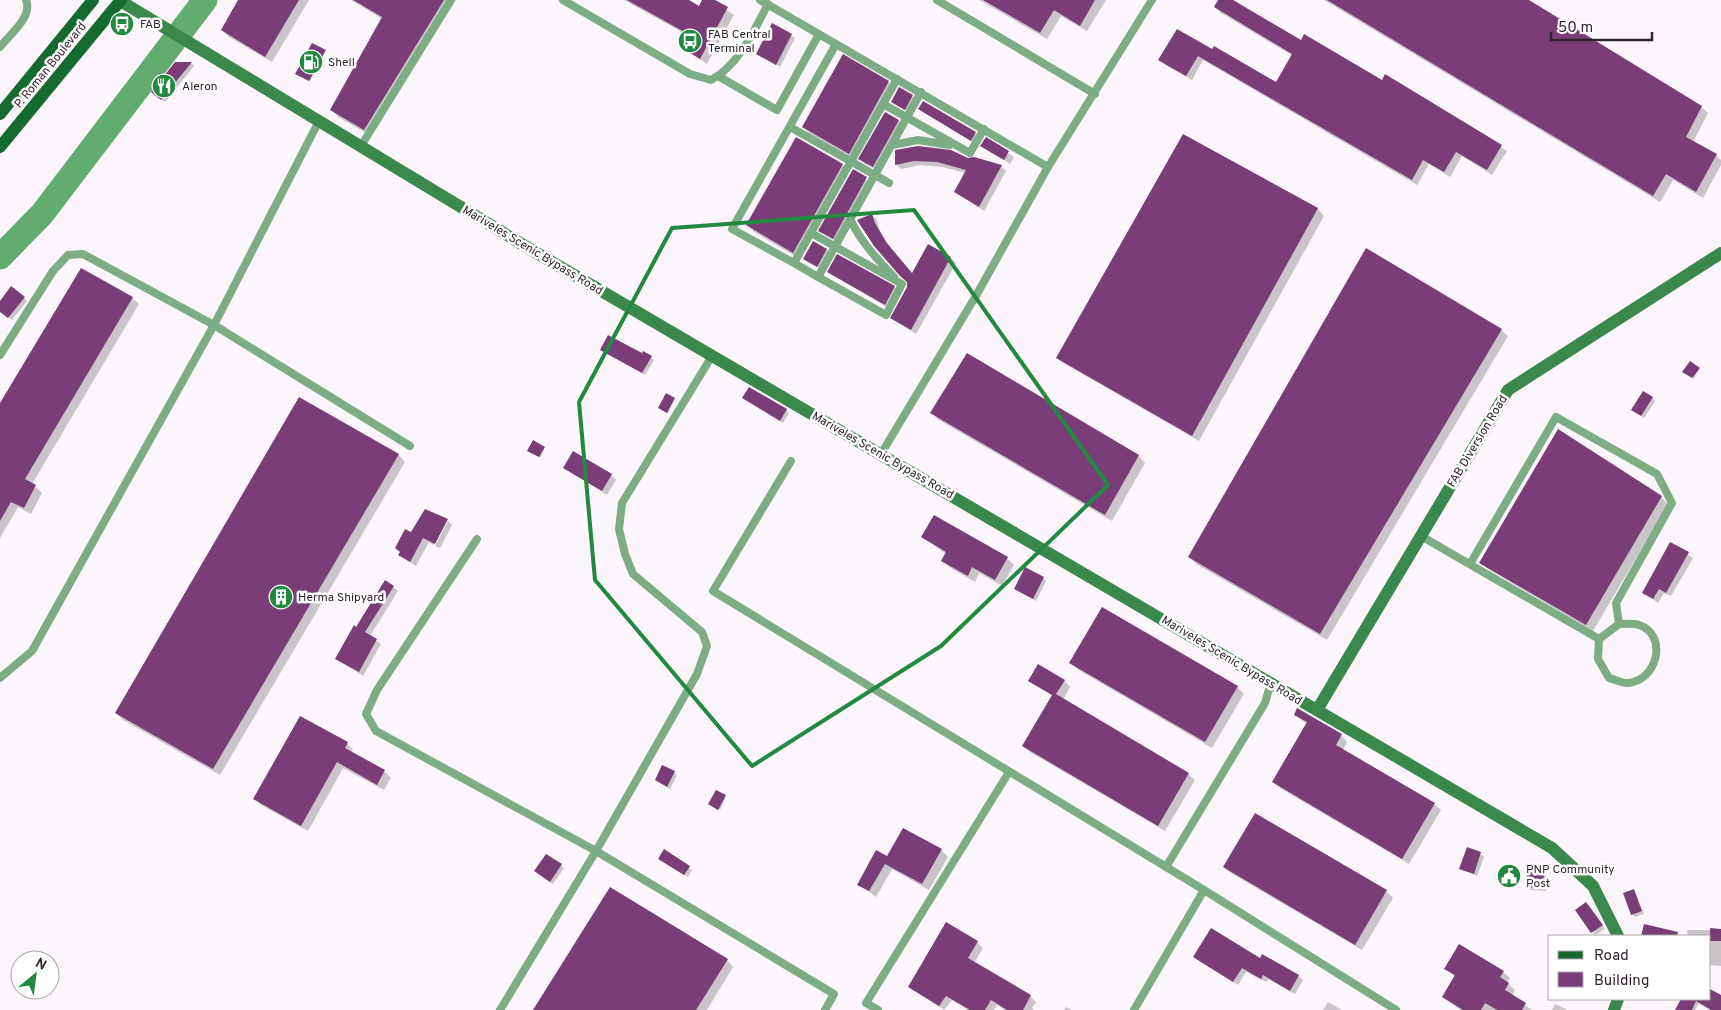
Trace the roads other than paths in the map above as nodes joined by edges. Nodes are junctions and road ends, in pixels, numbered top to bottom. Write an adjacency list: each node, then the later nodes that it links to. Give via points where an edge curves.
1 (26, 0): 12 (lane, via 28,10 25,17)
2 (93, 0): 18 (main road, P. Roman Boulevard)
3 (120, 0): 20 (main road, Mariveles Scenic Bypass Road); 25 (main road, P. Roman Boulevard)
4 (451, 0): 24 (lane)
5 (563, 0): 13 (lane, via 690,74 711,80)
6 (760, 0): 9 (lane)
7 (938, 0): 16 (lane)
8 (1152, 0): 16 (lane)
9 (768, 4): 10 (lane); 13 (lane, via 739,53)
10 (819, 34): 11 (lane); 13 (lane, via 777,110)
11 (836, 44): 14 (lane); 21 (lane)
12 (0, 47)
13 (718, 76)
14 (897, 79): 15 (lane); 17 (lane)
15 (921, 92): 19 (lane); 22 (lane)
16 (1095, 94): 28 (lane)
17 (883, 104): 19 (lane); 27 (lane)
18 (0, 114)
19 (906, 118): 23 (lane); 26 (lane)
20 (319, 121): 24 (main road, Mariveles Scenic Bypass Road); 38 (lane)
21 (790, 127): 27 (lane); 35 (lane, via 732,229)
22 (984, 129): 26 (lane); 28 (lane)
23 (892, 145): 26 (lane, via 918,140 942,142); 29 (lane)
24 (361, 146): 40 (main road, Mariveles Scenic Bypass Road)
25 (0, 147)
26 (970, 153)
27 (851, 162): 29 (lane); 32 (lane)
28 (1048, 167): 42 (lane, via 977,294)
29 (875, 175): 30 (lane); 31 (lane)
30 (890, 183)
31 (850, 219): 33 (lane); 37 (lane, via 874,257)
32 (811, 233): 33 (lane); 35 (lane)
33 (835, 247): 36 (lane); 37 (lane)
34 (1721, 253): 44 (main road, FAB Diversion Road, via 1508,390)
35 (794, 263): 36 (lane)
36 (818, 277): 37 (lane, via 886,315)
37 (902, 284)
38 (214, 326): 39 (lane, via 83,254 68,255 53,271); 41 (lane); 49 (lane, via 32,651)
39 (0, 355)
40 (712, 356): 42 (main road, Mariveles Scenic Bypass Road); 53 (lane, via 622,503 620,529 633,574 702,632 707,646 697,674)
41 (410, 446)
42 (881, 454): 50 (main road, Mariveles Scenic Bypass Road)
43 (791, 461): 52 (lane, via 713,591)
44 (1421, 536): 46 (lane); 51 (main road, FAB Diversion Road)
45 (477, 539): 53 (lane, via 377,690 366,714 376,731)
46 (1470, 564): 47 (lane, via 1556,417 1657,474 1672,503 1616,603); 48 (lane)
47 (1620, 624): 48 (lane); 48 (lane, via 1639,625 1651,634 1657,652 1652,670 1642,680 1627,683 1609,678 1598,658)
48 (1599, 640)
49 (0, 678)
50 (1271, 682): 51 (main road, Mariveles Scenic Bypass Road); 54 (lane, via 1264,703)
51 (1317, 710): 56 (main road, Mariveles Scenic Bypass Road, via 1552,848 1593,886)
52 (1009, 772): 54 (lane); 59 (lane, via 866,1003)
53 (596, 851): 57 (lane); 58 (lane, via 834,994)
54 (1166, 867): 55 (lane)
55 (1204, 890): 60 (lane); 61 (lane)
56 (1618, 935)
57 (500, 1010)
58 (825, 1010)
59 (878, 1010)
60 (1134, 1010)
61 (1396, 1010)

